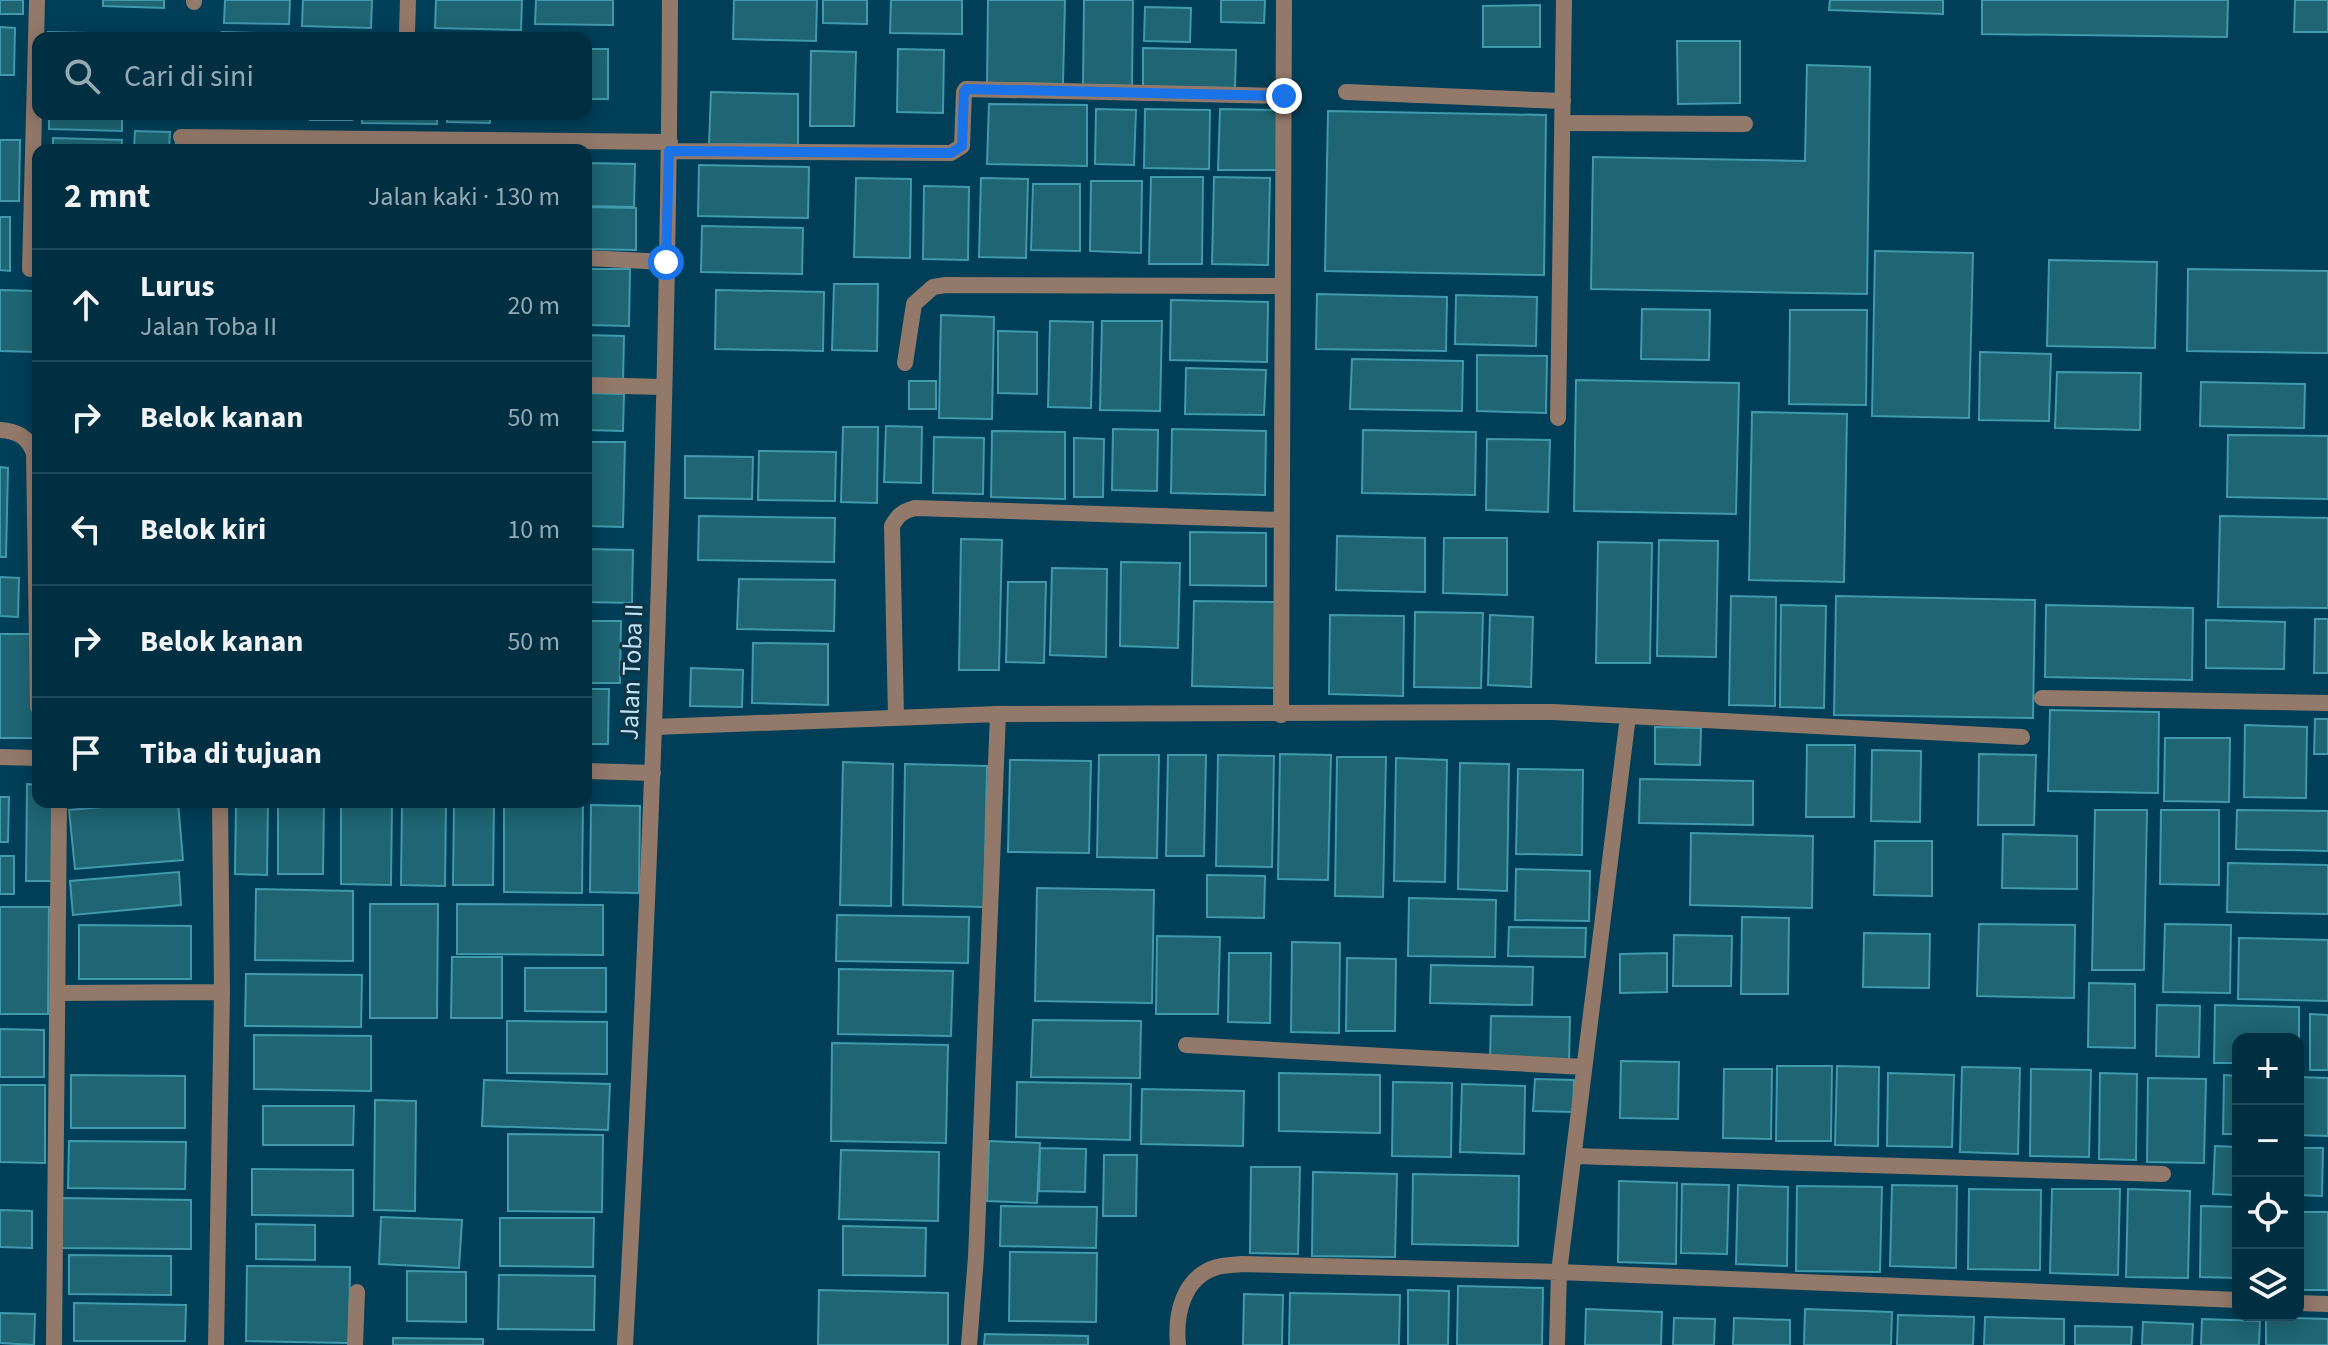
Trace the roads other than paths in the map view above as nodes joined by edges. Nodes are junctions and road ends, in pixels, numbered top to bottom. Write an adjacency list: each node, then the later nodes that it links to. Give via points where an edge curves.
1 (37, 0): 6 (street)
2 (408, 0): 7 (street)
3 (670, 0): 18 (street, Jalan Toba II)
4 (1284, 0): 9 (street)
5 (1564, 0): 10 (street)
6 (36, 32)
7 (407, 32)
8 (1346, 92): 10 (street)
9 (1284, 96): 18 (street, via 966,89 962,146 951,153); 23 (street)
10 (1563, 101): 12 (street)
11 (34, 120): 15 (street)
12 (1563, 123): 13 (street); 27 (street)
13 (1745, 124)
14 (181, 137): 16 (street)
15 (33, 144)
16 (523, 144)
17 (592, 145): 18 (street)
18 (669, 147): 21 (street, Jalan Toba II)
19 (32, 192): 22 (street)
20 (592, 258): 21 (street)
21 (666, 262): 26 (street, Jalan Toba II)
22 (30, 269)
23 (1283, 286): 24 (street, via 933,287 914,304); 30 (street)
24 (905, 363)
25 (592, 385): 26 (street)
26 (663, 387): 37 (street, Jalan Toba II)
27 (1558, 418)
28 (0, 430): 29 (street, via 22,435)
29 (32, 448)
30 (1282, 520): 34 (street); 36 (street, via 905,510 892,526)
31 (2042, 698): 32 (street)
32 (2328, 703)
33 (998, 714): 34 (street); 36 (street); 60 (street)
34 (1281, 715): 35 (street)
35 (1628, 716): 38 (street); 48 (street)
36 (896, 718): 37 (street)
37 (654, 727): 42 (street, Jalan Toba II)
38 (2022, 737)
39 (0, 757): 40 (street)
40 (32, 758)
41 (592, 771): 42 (street)
42 (653, 773): 59 (street, Jalan Toba II)
43 (59, 808): 46 (street)
44 (220, 808): 45 (street)
45 (222, 992): 46 (street); 57 (street)
46 (58, 993): 56 (street)
47 (1186, 1045): 48 (street)
48 (1584, 1067): 49 (street)
49 (1574, 1156): 50 (street); 51 (street)
50 (2163, 1174)
51 (1559, 1272): 53 (street); 61 (street, via 1242,1264 1216,1268 1193,1281 1182,1299); 62 (street)
52 (357, 1292): 58 (street)
53 (2232, 1300)
54 (2304, 1303): 55 (street)
55 (2328, 1304)
56 (54, 1345)
57 (216, 1345)
58 (355, 1345)
59 (625, 1345)
60 (969, 1345)
61 (1178, 1345)
62 (1557, 1345)

